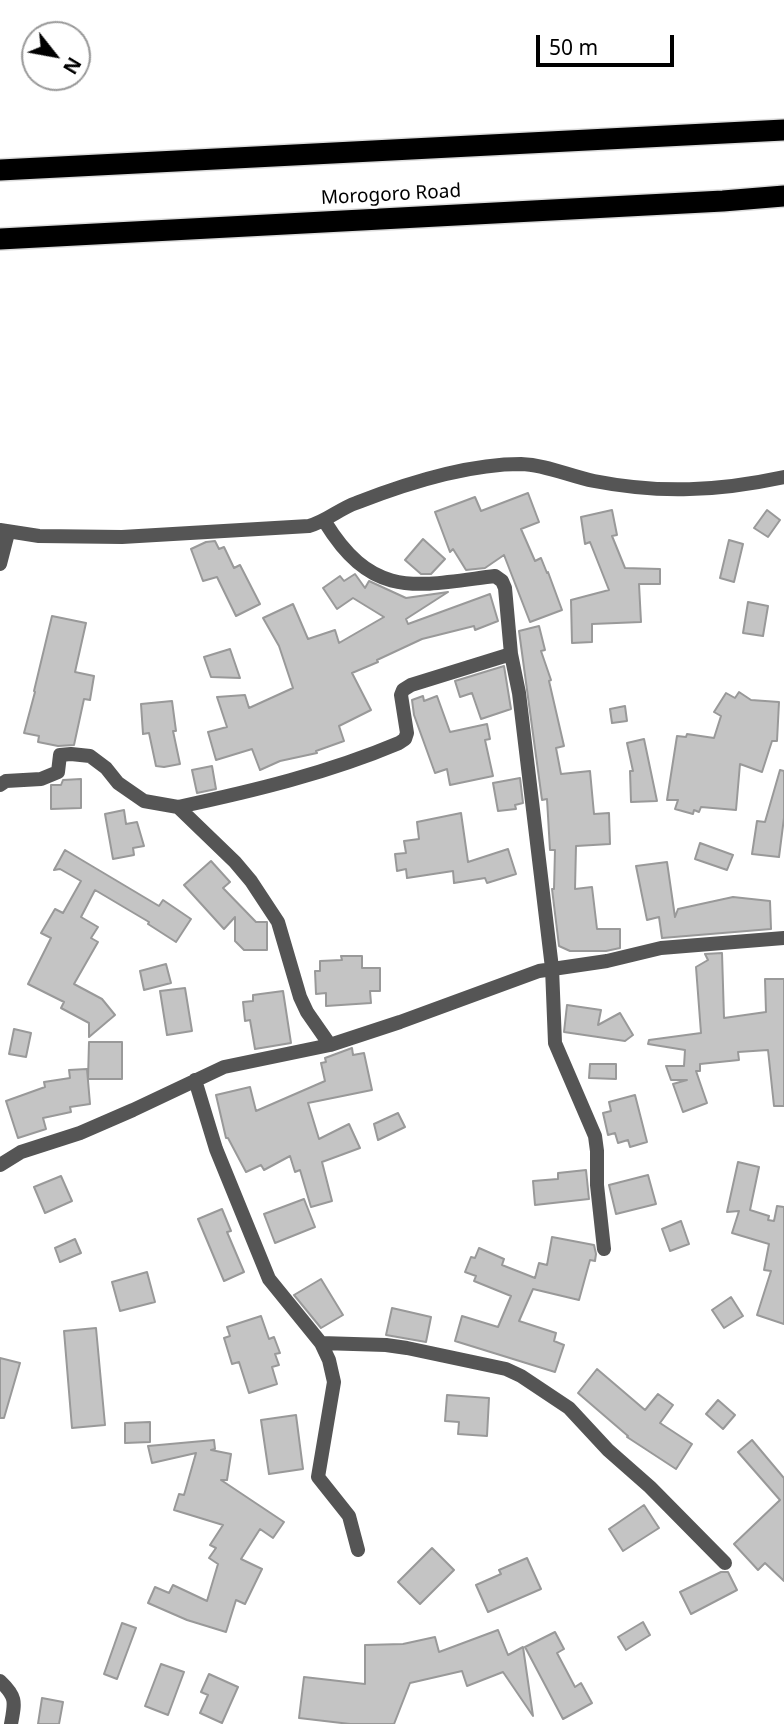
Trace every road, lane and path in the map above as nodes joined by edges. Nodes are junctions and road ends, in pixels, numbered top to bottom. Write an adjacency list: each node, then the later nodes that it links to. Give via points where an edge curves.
1 (784, 130): 2 (highway)
2 (0, 170)
3 (784, 196): 4 (highway, Morogoro Road)
4 (0, 239)
5 (784, 477): 6 (street, via 727,488 681,490 591,481 535,466 498,465 392,490 352,504)
6 (325, 522): 7 (street, via 122,537); 9 (street, via 358,562 387,580 414,585 499,578 505,588)
7 (4, 531): 8 (street)
8 (0, 564)
9 (511, 654): 11 (street, via 403,690 407,733 399,743 344,765); 13 (street)
10 (0, 785): 11 (street, via 58,772 60,755 71,754 90,757 144,801)
11 (178, 807): 14 (street, via 235,862 268,905 278,922 300,997)
12 (784, 938): 13 (street, via 670,947)
13 (552, 968): 14 (street); 17 (street, via 555,1043 597,1151)
14 (330, 1045): 15 (street, via 223,1067)
15 (195, 1080): 16 (street, via 80,1133 21,1152); 18 (street, via 216,1149 269,1279)
16 (0, 1165)
17 (604, 1249)
18 (321, 1343): 19 (street, via 334,1381 318,1477 349,1516); 20 (street, via 407,1348 522,1376 569,1408)
19 (358, 1550)
20 (725, 1563)
21 (0, 1681): 22 (street, via 15,1702)
22 (12, 1724)

